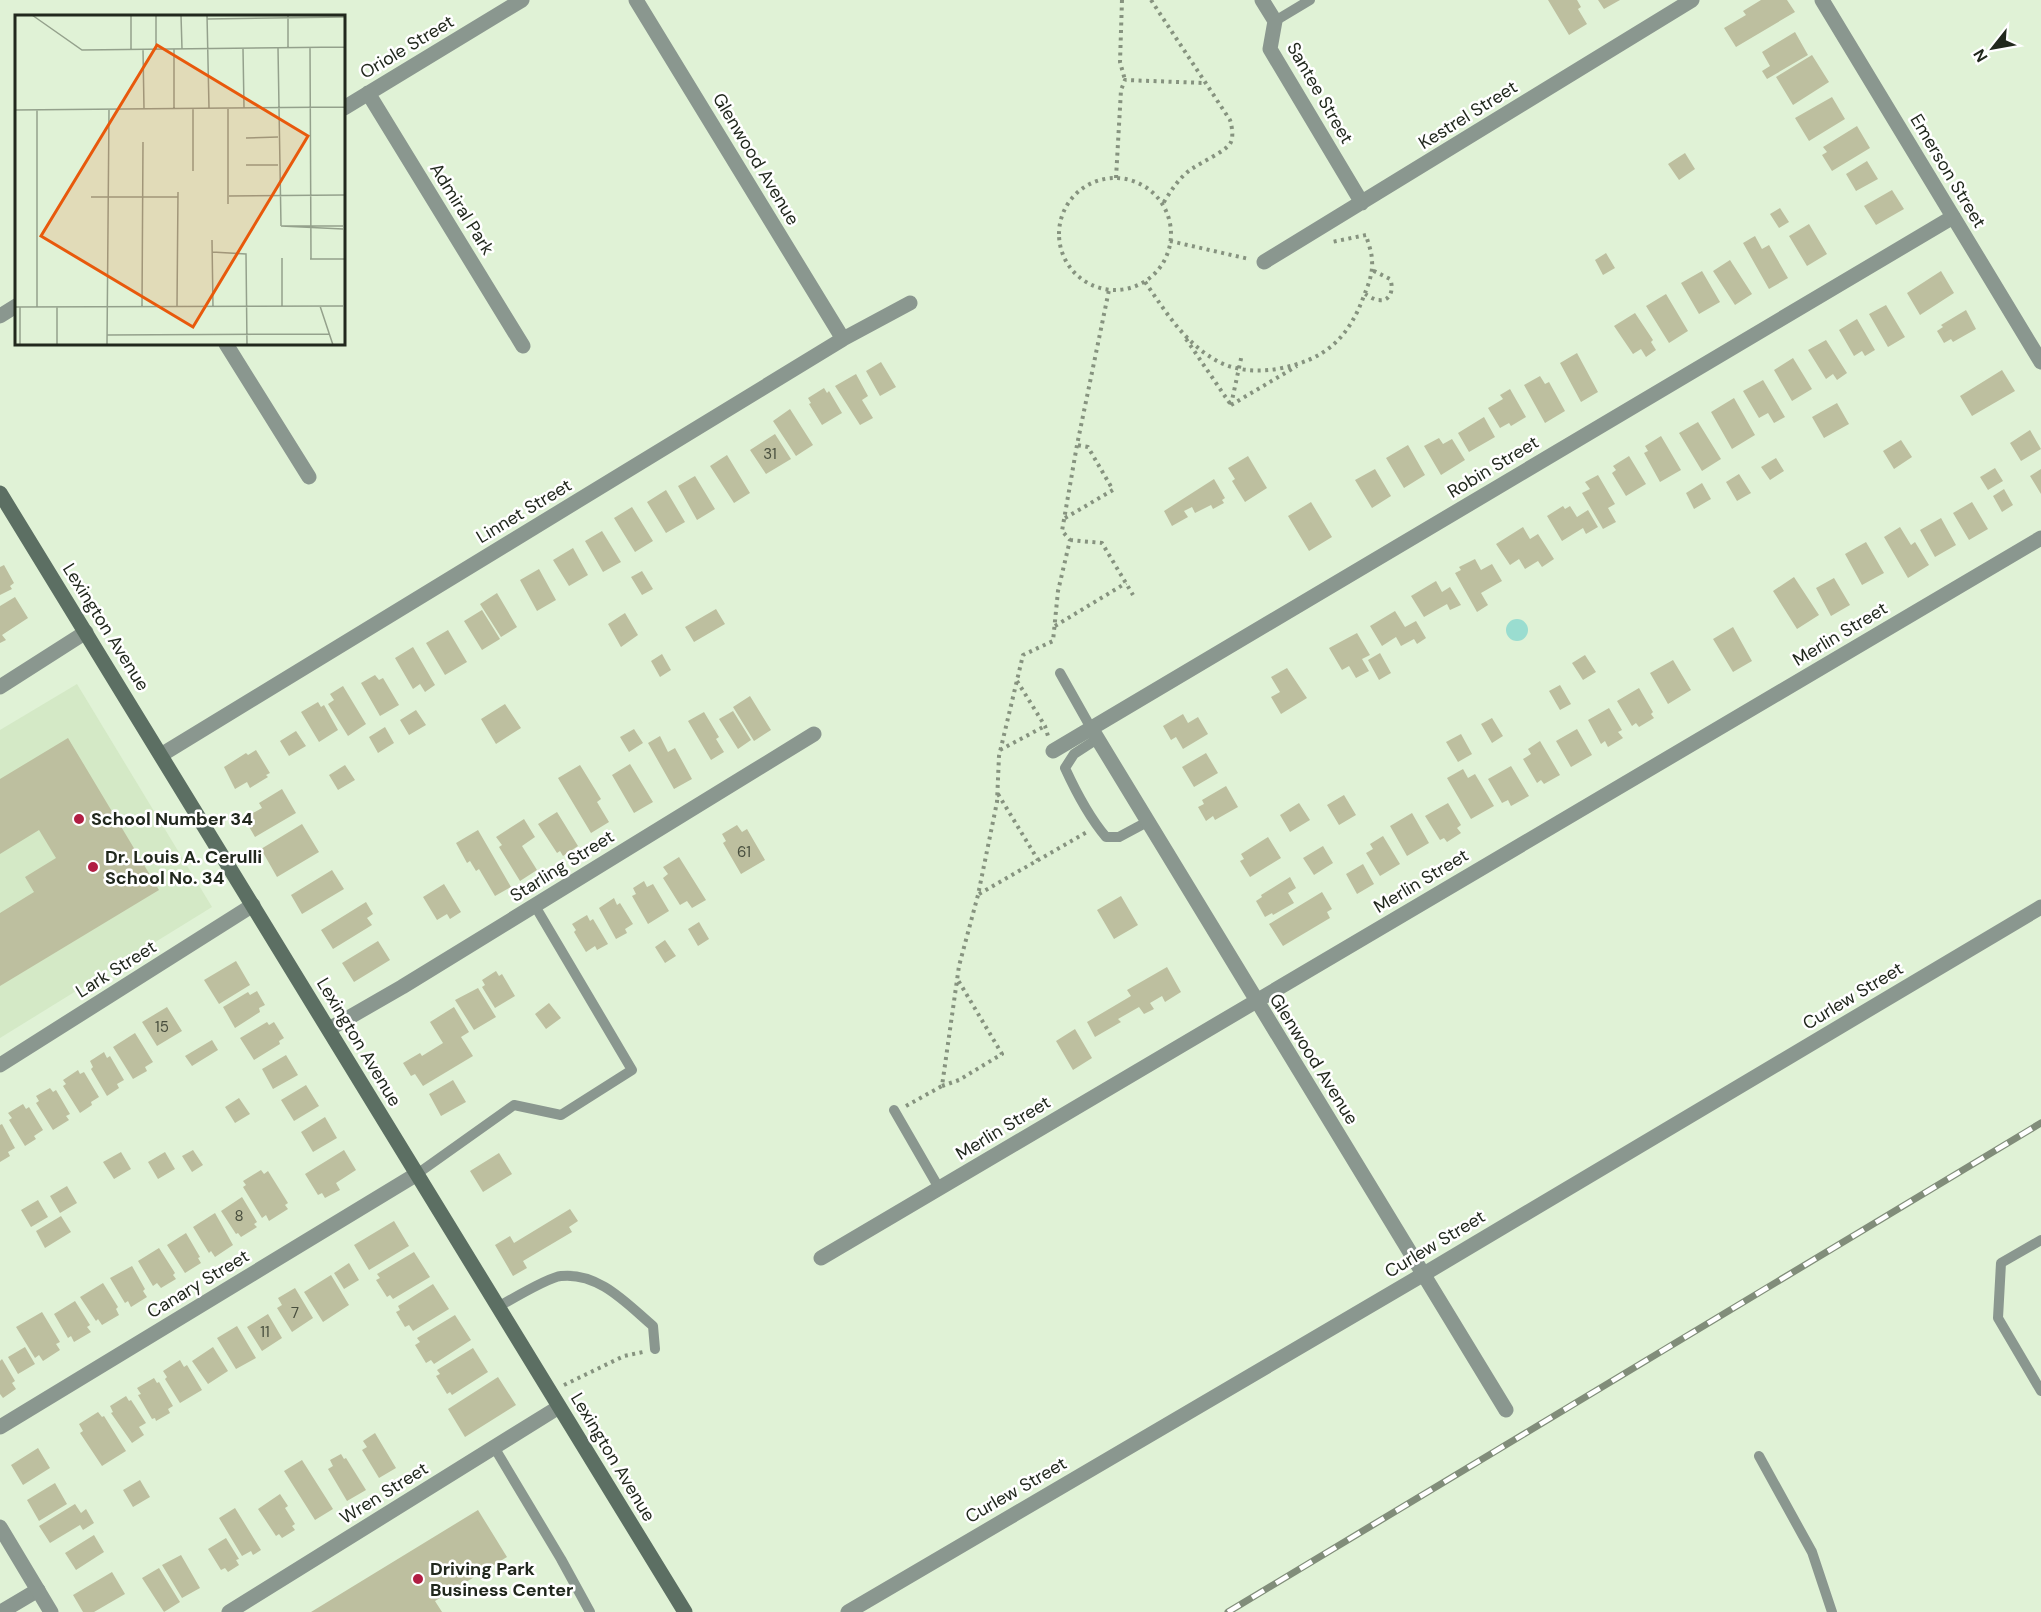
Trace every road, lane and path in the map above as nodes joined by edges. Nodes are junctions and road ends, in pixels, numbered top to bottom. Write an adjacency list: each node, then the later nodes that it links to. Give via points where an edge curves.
1 (522, 0): 12 (street, Oriole Street)
2 (636, 0): 29 (street, Glenwood Avenue)
3 (1122, 0): 10 (path, via 1120,62)
4 (1151, 0): 11 (path)
5 (1262, 0): 9 (street)
6 (1310, 0): 9 (lane)
7 (1692, 0): 15 (street, Kestrel Street)
8 (1822, 0): 17 (street, Emerson Street)
9 (1275, 21): 15 (street, Santee Street, via 1270,49)
10 (1125, 80): 11 (path); 14 (path, via 1120,90)
11 (1205, 83): 16 (path, via 1230,120 1230,144 1178,180)
12 (368, 93): 13 (street, Oriole Street); 31 (street, Admiral Park)
13 (345, 107)
14 (1116, 178): 16 (path, via 1143,186); 23 (path, via 1097,181 1081,190 1060,221 1064,259 1075,274 1091,285)
15 (1362, 203): 20 (street, Kestrel Street)
16 (1162, 205): 19 (path)
17 (1953, 217): 34 (street, Emerson Street); 52 (street, Robin Street)
18 (1366, 234): 21 (path)
19 (1170, 241): 20 (path); 22 (path, via 1166,257)
20 (1264, 262)
21 (1372, 270): 24 (path); 24 (path, via 1390,279 1392,292 1382,300)
22 (1145, 282): 23 (path, via 1128,289); 28 (path)
23 (1110, 290): 37 (path)
24 (1365, 294): 33 (path, via 1346,334)
25 (910, 303): 29 (street, Linnet Street)
26 (15, 307): 27 (street)
27 (0, 316)
28 (1181, 333): 35 (path, via 1213,358); 36 (path)
29 (843, 339): 55 (street, Linnet Street)
30 (227, 345): 38 (street)
31 (523, 346)
32 (1242, 354): 35 (path)
33 (1304, 361): 35 (path, via 1269,370); 36 (path)
34 (2041, 362)
35 (1238, 369): 36 (path)
36 (1231, 405)
37 (1077, 445): 40 (path); 40 (path, via 1088,447 1113,490)
38 (309, 477)
39 (0, 493): 46 (main road, Lexington Avenue)
40 (1064, 518): 42 (path, via 1062,531)
41 (2041, 538): 65 (street, Merlin Street)
42 (1070, 540): 43 (path, via 1101,543); 45 (path)
43 (1126, 583): 44 (path); 45 (path)
44 (1133, 595)
45 (1054, 626): 48 (path, via 1053,641 1023,655)
46 (86, 632): 49 (street); 55 (main road, Lexington Avenue)
47 (1060, 673): 52 (lane)
48 (1017, 681): 50 (path); 53 (path)
49 (0, 687)
50 (1045, 726): 53 (path); 54 (path)
51 (814, 734): 62 (street, Starling Street)
52 (1094, 734): 54 (street, Robin Street); 57 (street, Glenwood Avenue); 58 (lane, via 1065,768)
53 (1000, 751): 56 (path)
54 (1053, 751)
55 (161, 755): 61 (main road, Lexington Avenue)
56 (998, 793): 59 (path); 60 (path)
57 (1147, 822): 58 (lane, via 1119,837 1106,837); 65 (street, Glenwood Avenue)
58 (1097, 827): 59 (path)
59 (1038, 860): 60 (path)
60 (978, 895): 64 (path)
61 (253, 905): 66 (main road, Lexington Avenue); 67 (street, Lark Street)
62 (535, 906): 66 (street, Starling Street); 70 (lane, via 632,1070 561,1114 514,1105)
63 (2041, 907): 74 (street, Curlew Street)
64 (957, 979): 68 (path); 68 (path, via 1002,1054)
65 (1256, 1002): 71 (street, Merlin Street); 74 (street, Glenwood Avenue)
66 (329, 1029): 70 (main road, Lexington Avenue)
67 (0, 1065)
68 (942, 1086): 69 (path)
69 (894, 1111): 71 (lane)
70 (417, 1174): 75 (main road, Lexington Avenue); 81 (street, Canary Street)
71 (939, 1188): 73 (street, Merlin Street)
72 (2041, 1240): 77 (lane, via 2001,1263 1998,1318)
73 (821, 1258)
74 (1424, 1274): 80 (street, Glenwood Avenue); 91 (street, Curlew Street)
75 (498, 1307): 76 (lane, via 560,1276 588,1278 617,1295 653,1326); 78 (main road, Lexington Avenue)
76 (655, 1349): 78 (path, via 624,1356)
77 (2041, 1391)
78 (550, 1392): 79 (main road, Lexington Avenue)
79 (560, 1407): 82 (street, Wren Street); 90 (main road, Lexington Avenue)
80 (1506, 1410)
81 (0, 1427)
82 (494, 1448): 88 (street, Wren Street); 89 (lane)
83 (1758, 1456): 92 (lane, via 1812,1552)
84 (0, 1527): 85 (street)
85 (38, 1590): 86 (street); 87 (street)
86 (2, 1612)
87 (51, 1612)
88 (229, 1612)
89 (590, 1612)
90 (685, 1612)
91 (848, 1612)
92 (1832, 1612)

